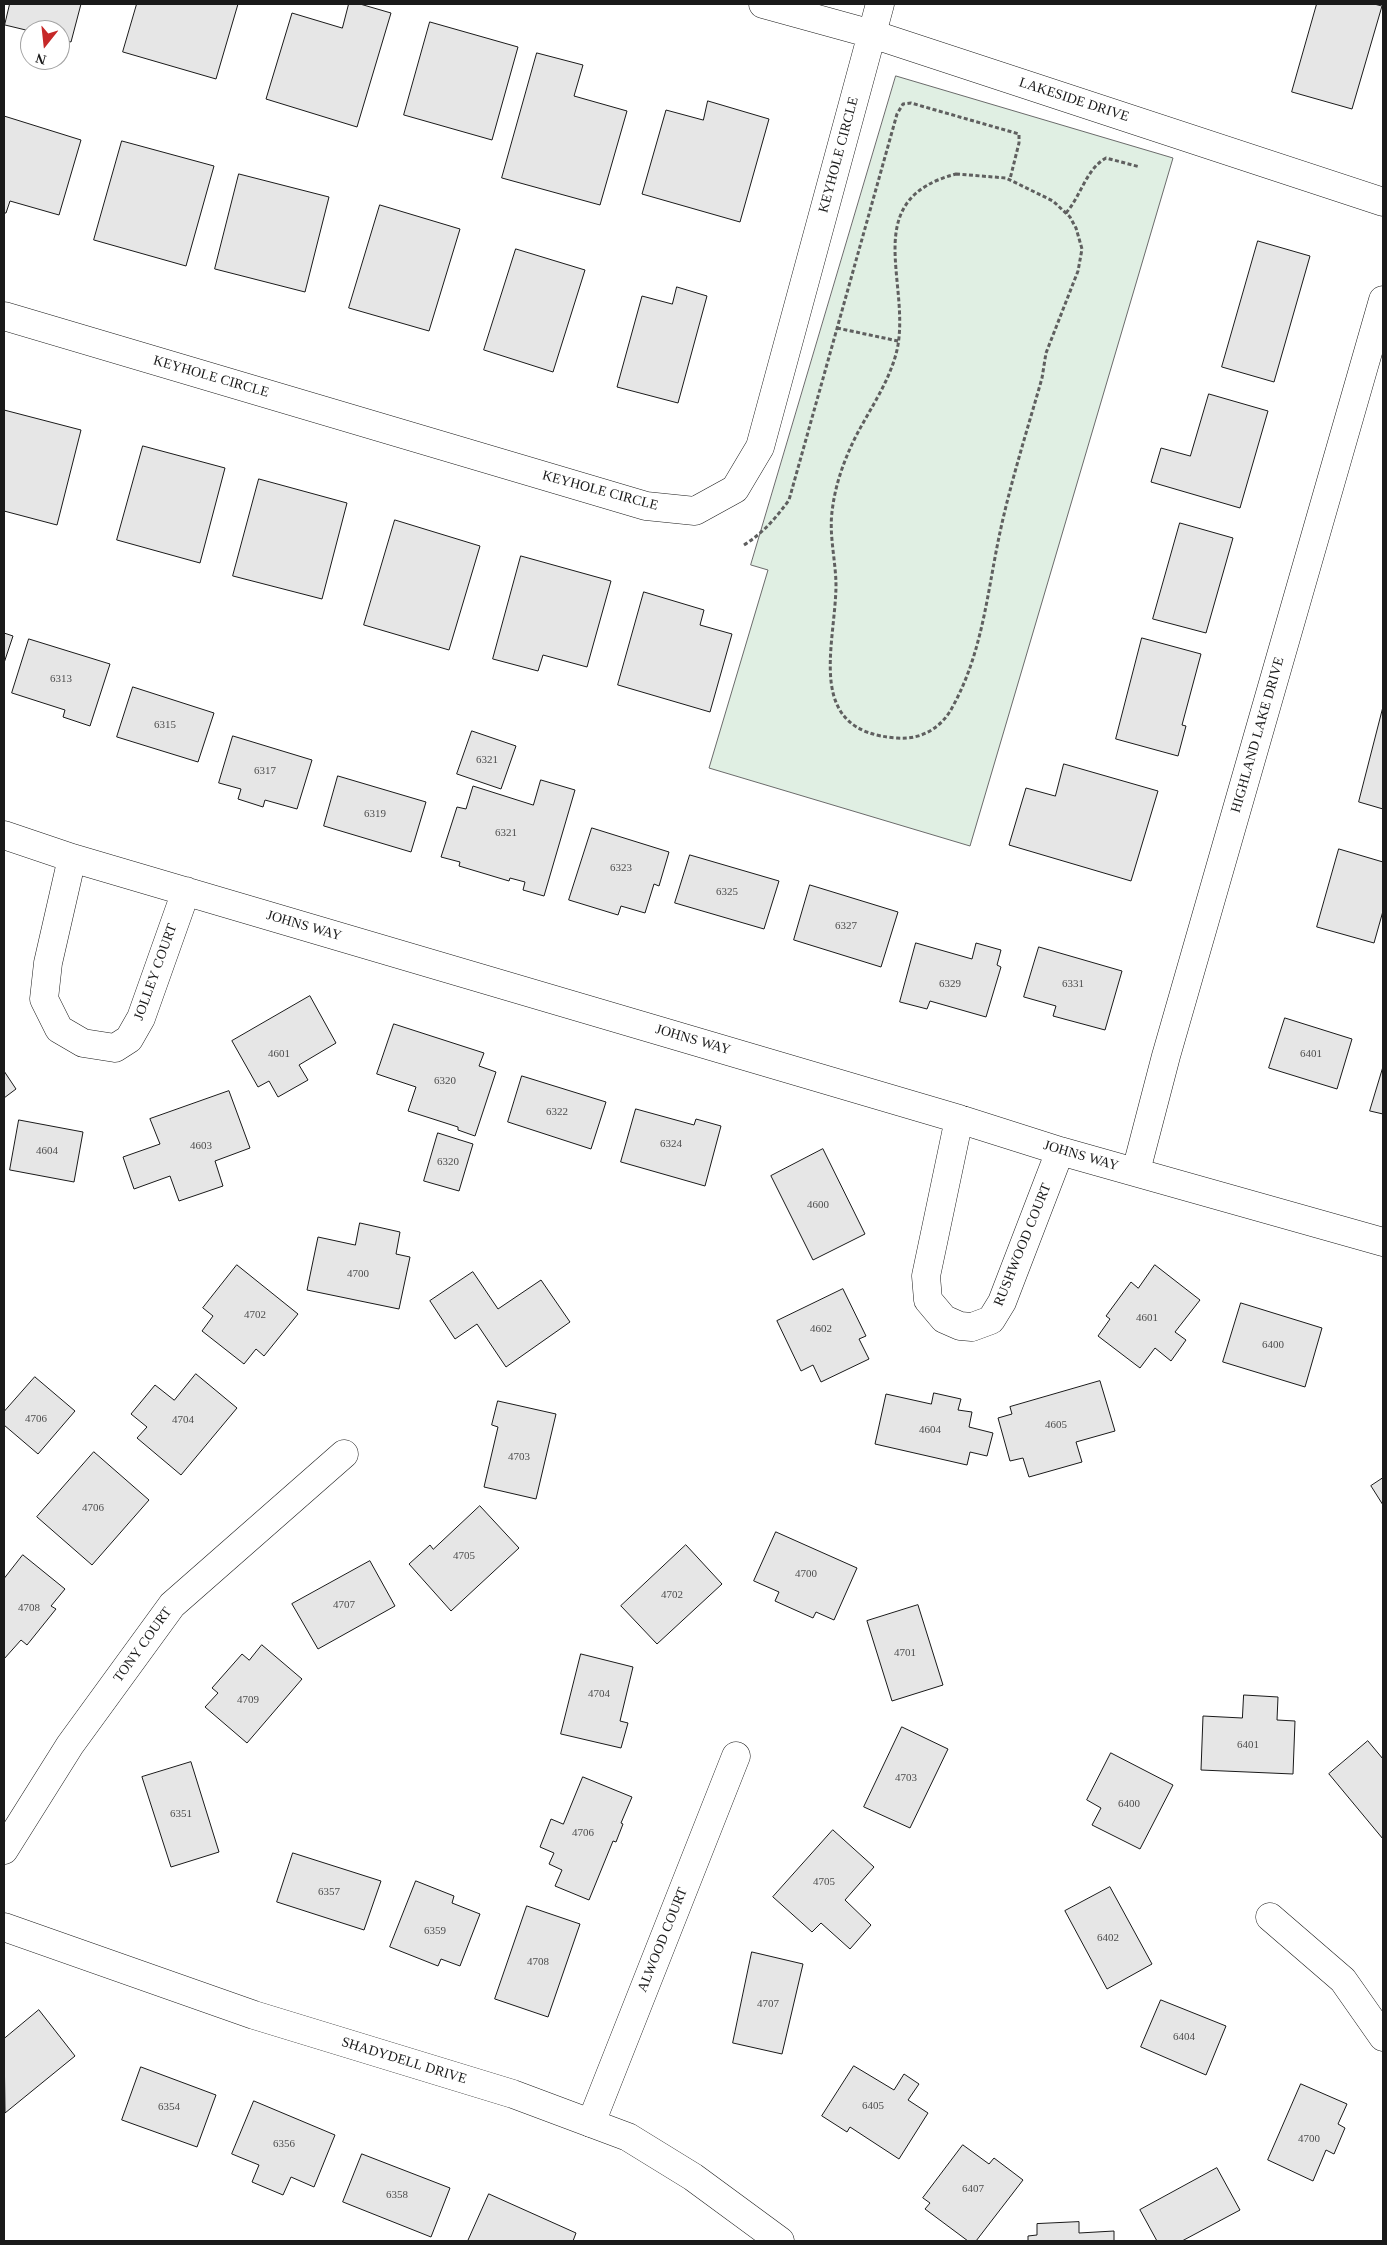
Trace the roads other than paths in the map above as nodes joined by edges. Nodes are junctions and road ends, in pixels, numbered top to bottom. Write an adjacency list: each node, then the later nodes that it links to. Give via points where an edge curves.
1 (763, 4): 3 (street, LAKESIDE DRIVE)
2 (880, 4): 3 (street, KEYHOLE CIRCLE)
3 (872, 34): 4 (street, LAKESIDE DRIVE); 6 (street, KEYHOLE CIRCLE, via 760,447 735,489 695,512 646,506)
4 (1383, 202)
5 (1383, 300): 12 (street, HIGHLAND LAKE DRIVE, via 1166,1056)
6 (4, 316)
7 (4, 835): 8 (street, JOHNS WAY)
8 (72, 858): 9 (street, JOHNS WAY); 9 (street, JOLLEY COURT, via 48,963 44,999 59,1029 83,1043 115,1048 129,1038 141,1018)
9 (186, 891): 10 (street, JOHNS WAY)
10 (960, 1119): 11 (street, JOHNS WAY); 11 (street, RUSHWOOD COURT, via 926,1276 928,1300 944,1319 960,1326 972,1327 991,1320 998,1308)
11 (1060, 1151): 12 (street, JOHNS WAY)
12 (1136, 1171): 13 (street, JOHNS WAY)
13 (1383, 1242)
14 (344, 1454): 16 (street, TONY COURT, via 172,1605 70,1745)
15 (736, 1756): 20 (street, ALWOOD COURT)
16 (4, 1850)
17 (1270, 1917): 19 (street, via 1343,1980)
18 (4, 1927): 20 (street, SHADYDELL DRIVE, via 254,2016 513,2094)
19 (1383, 2037)
20 (590, 2123): 21 (street, SHADYDELL DRIVE, via 628,2137 693,2177)
21 (780, 2241)

